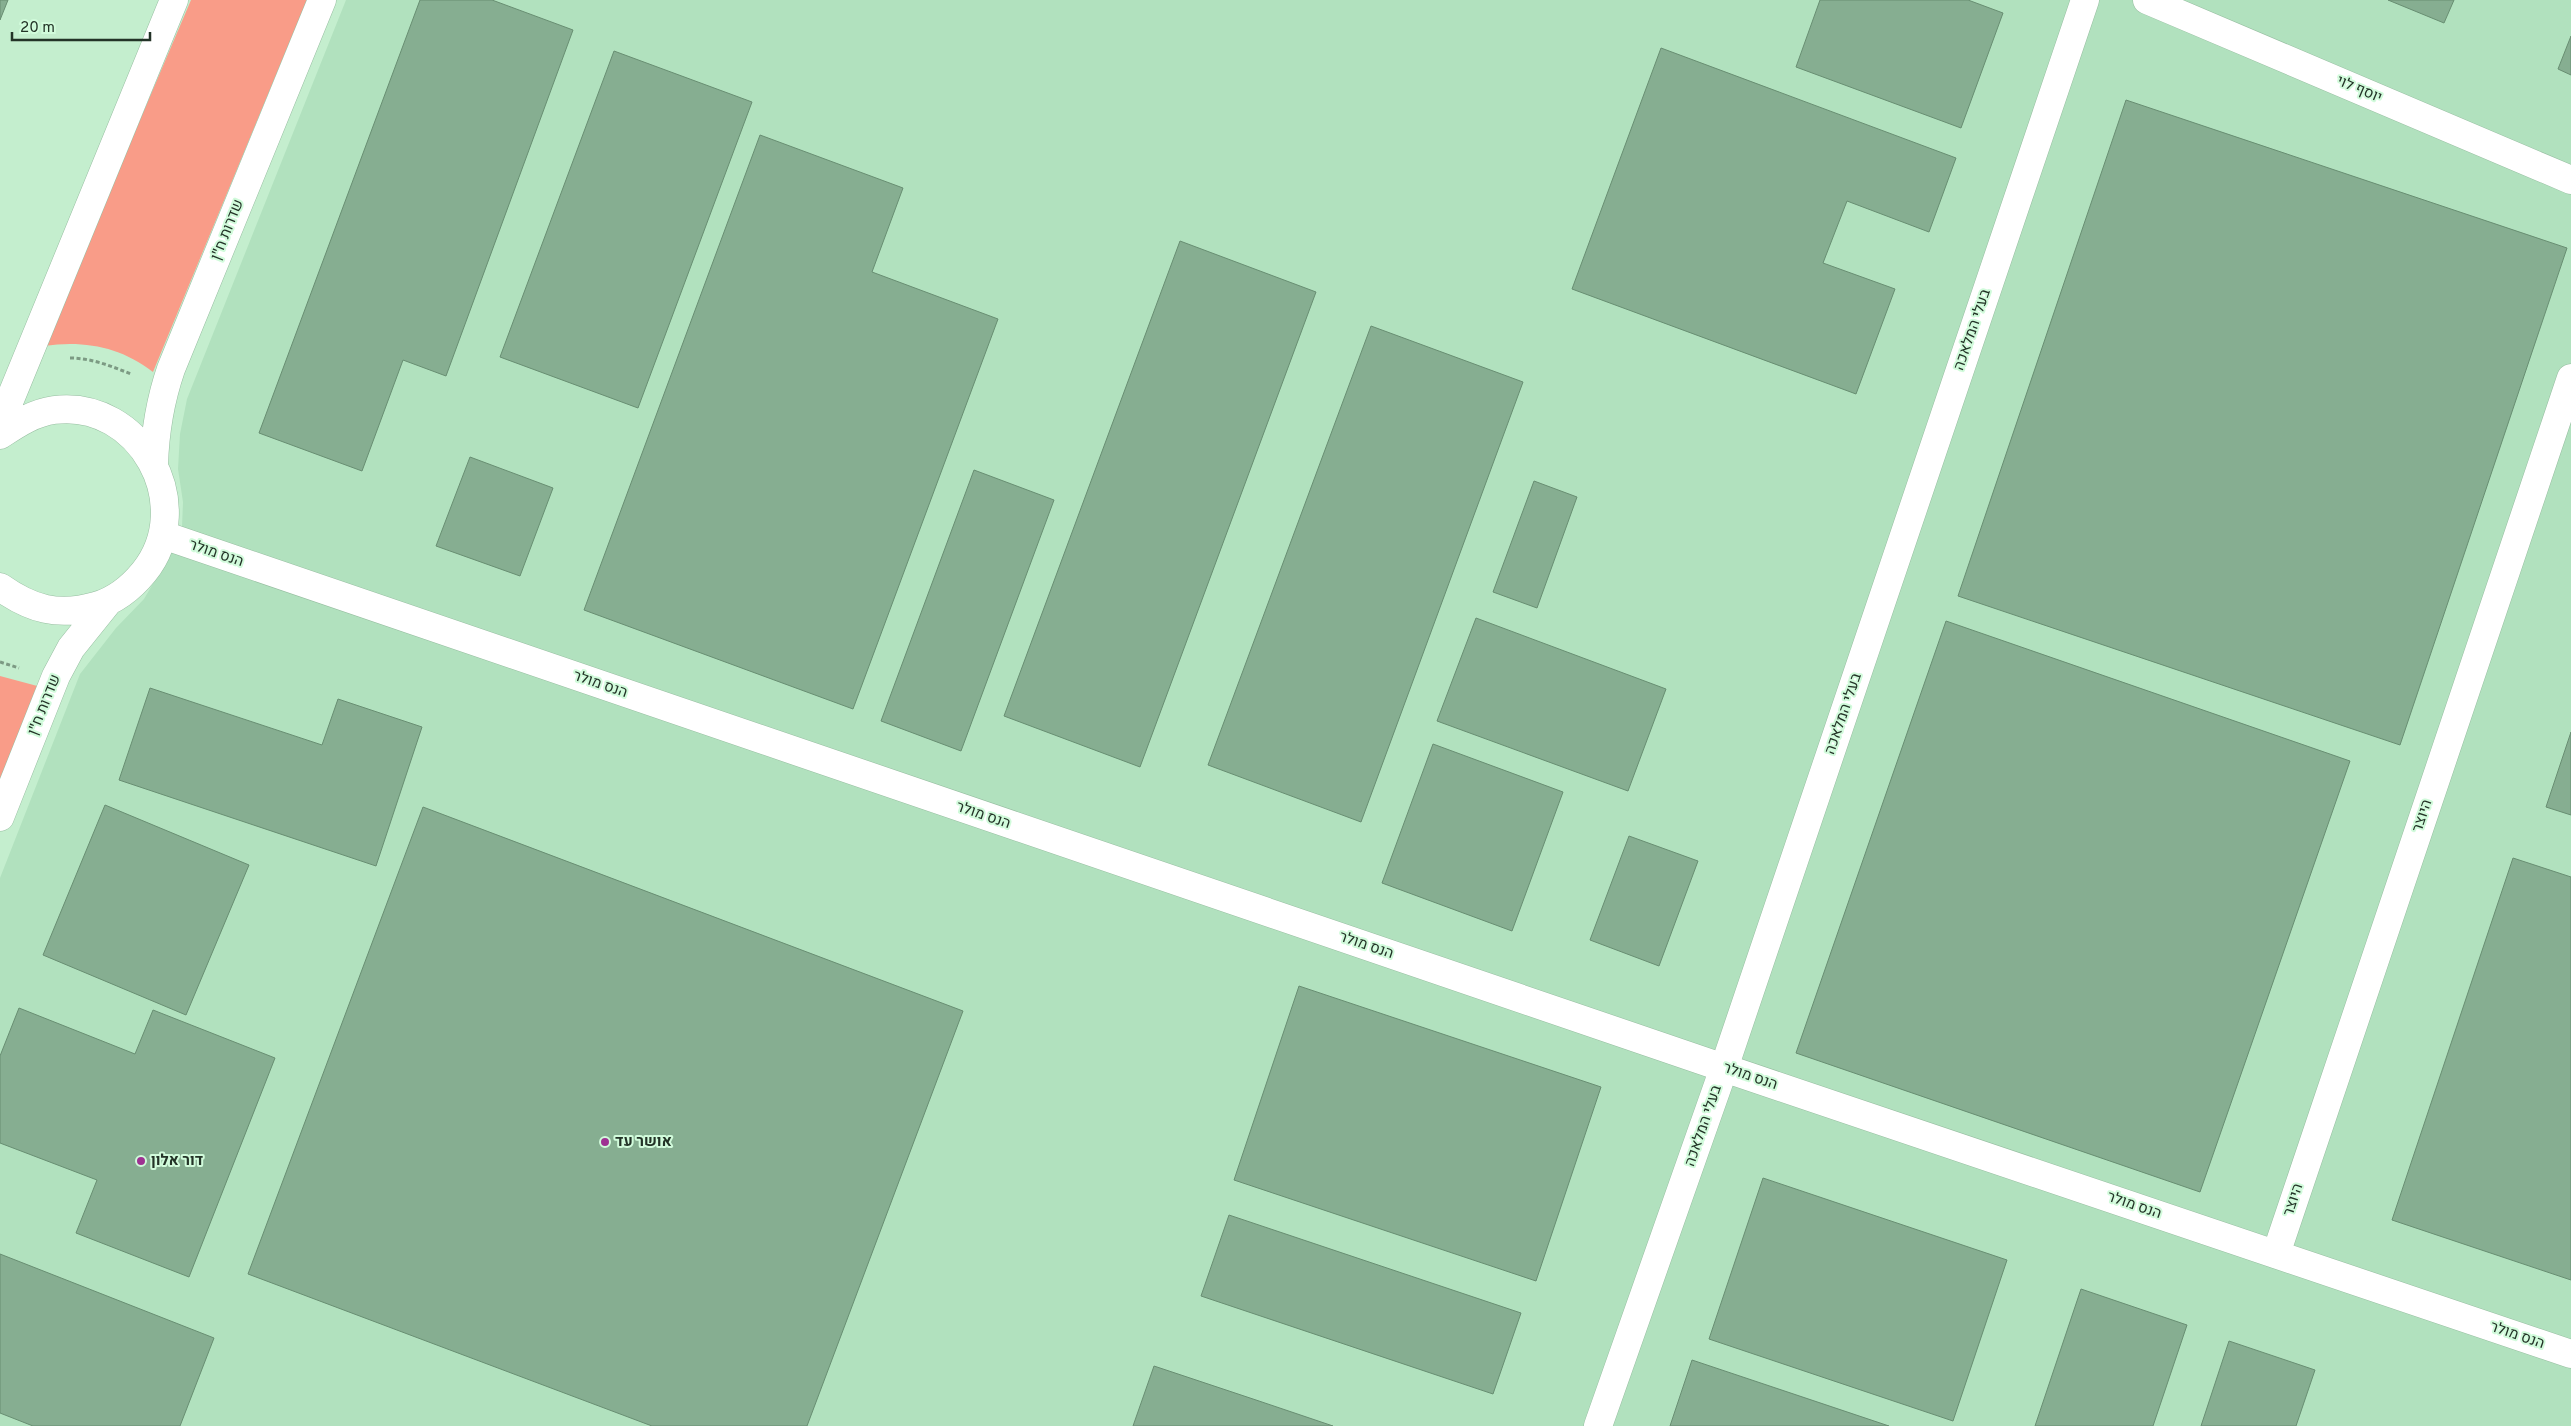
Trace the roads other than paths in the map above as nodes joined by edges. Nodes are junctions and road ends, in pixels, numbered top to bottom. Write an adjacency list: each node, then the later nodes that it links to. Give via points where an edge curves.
1 (174, 0): 7 (street)
2 (322, 0): 9 (street, שדרות ח"ן, via 171,369 155,428)
3 (2085, 0): 14 (street, בעלי המלאכה)
4 (2148, 0): 5 (street, יוסף לוי)
5 (2571, 180)
6 (2571, 378): 15 (street, היוצר)
7 (0, 424)
8 (0, 435): 9 (street, via 22,420 55,410 89,412 121,426 146,450)
9 (154, 465): 10 (street, via 162,480 166,508)
10 (163, 535): 12 (street, via 152,562 133,586); 14 (street, הנס מולר)
11 (0, 587): 12 (street, via 20,601 49,611 79,610)
12 (108, 602): 13 (street, שדרות ח"ן, via 71,648 56,676)
13 (0, 818)
14 (1724, 1068): 15 (street, הנס מולר); 17 (street, בעלי המלאכה)
15 (2276, 1254): 16 (street, הנס מולר)
16 (2571, 1354)
17 (1598, 1426)

